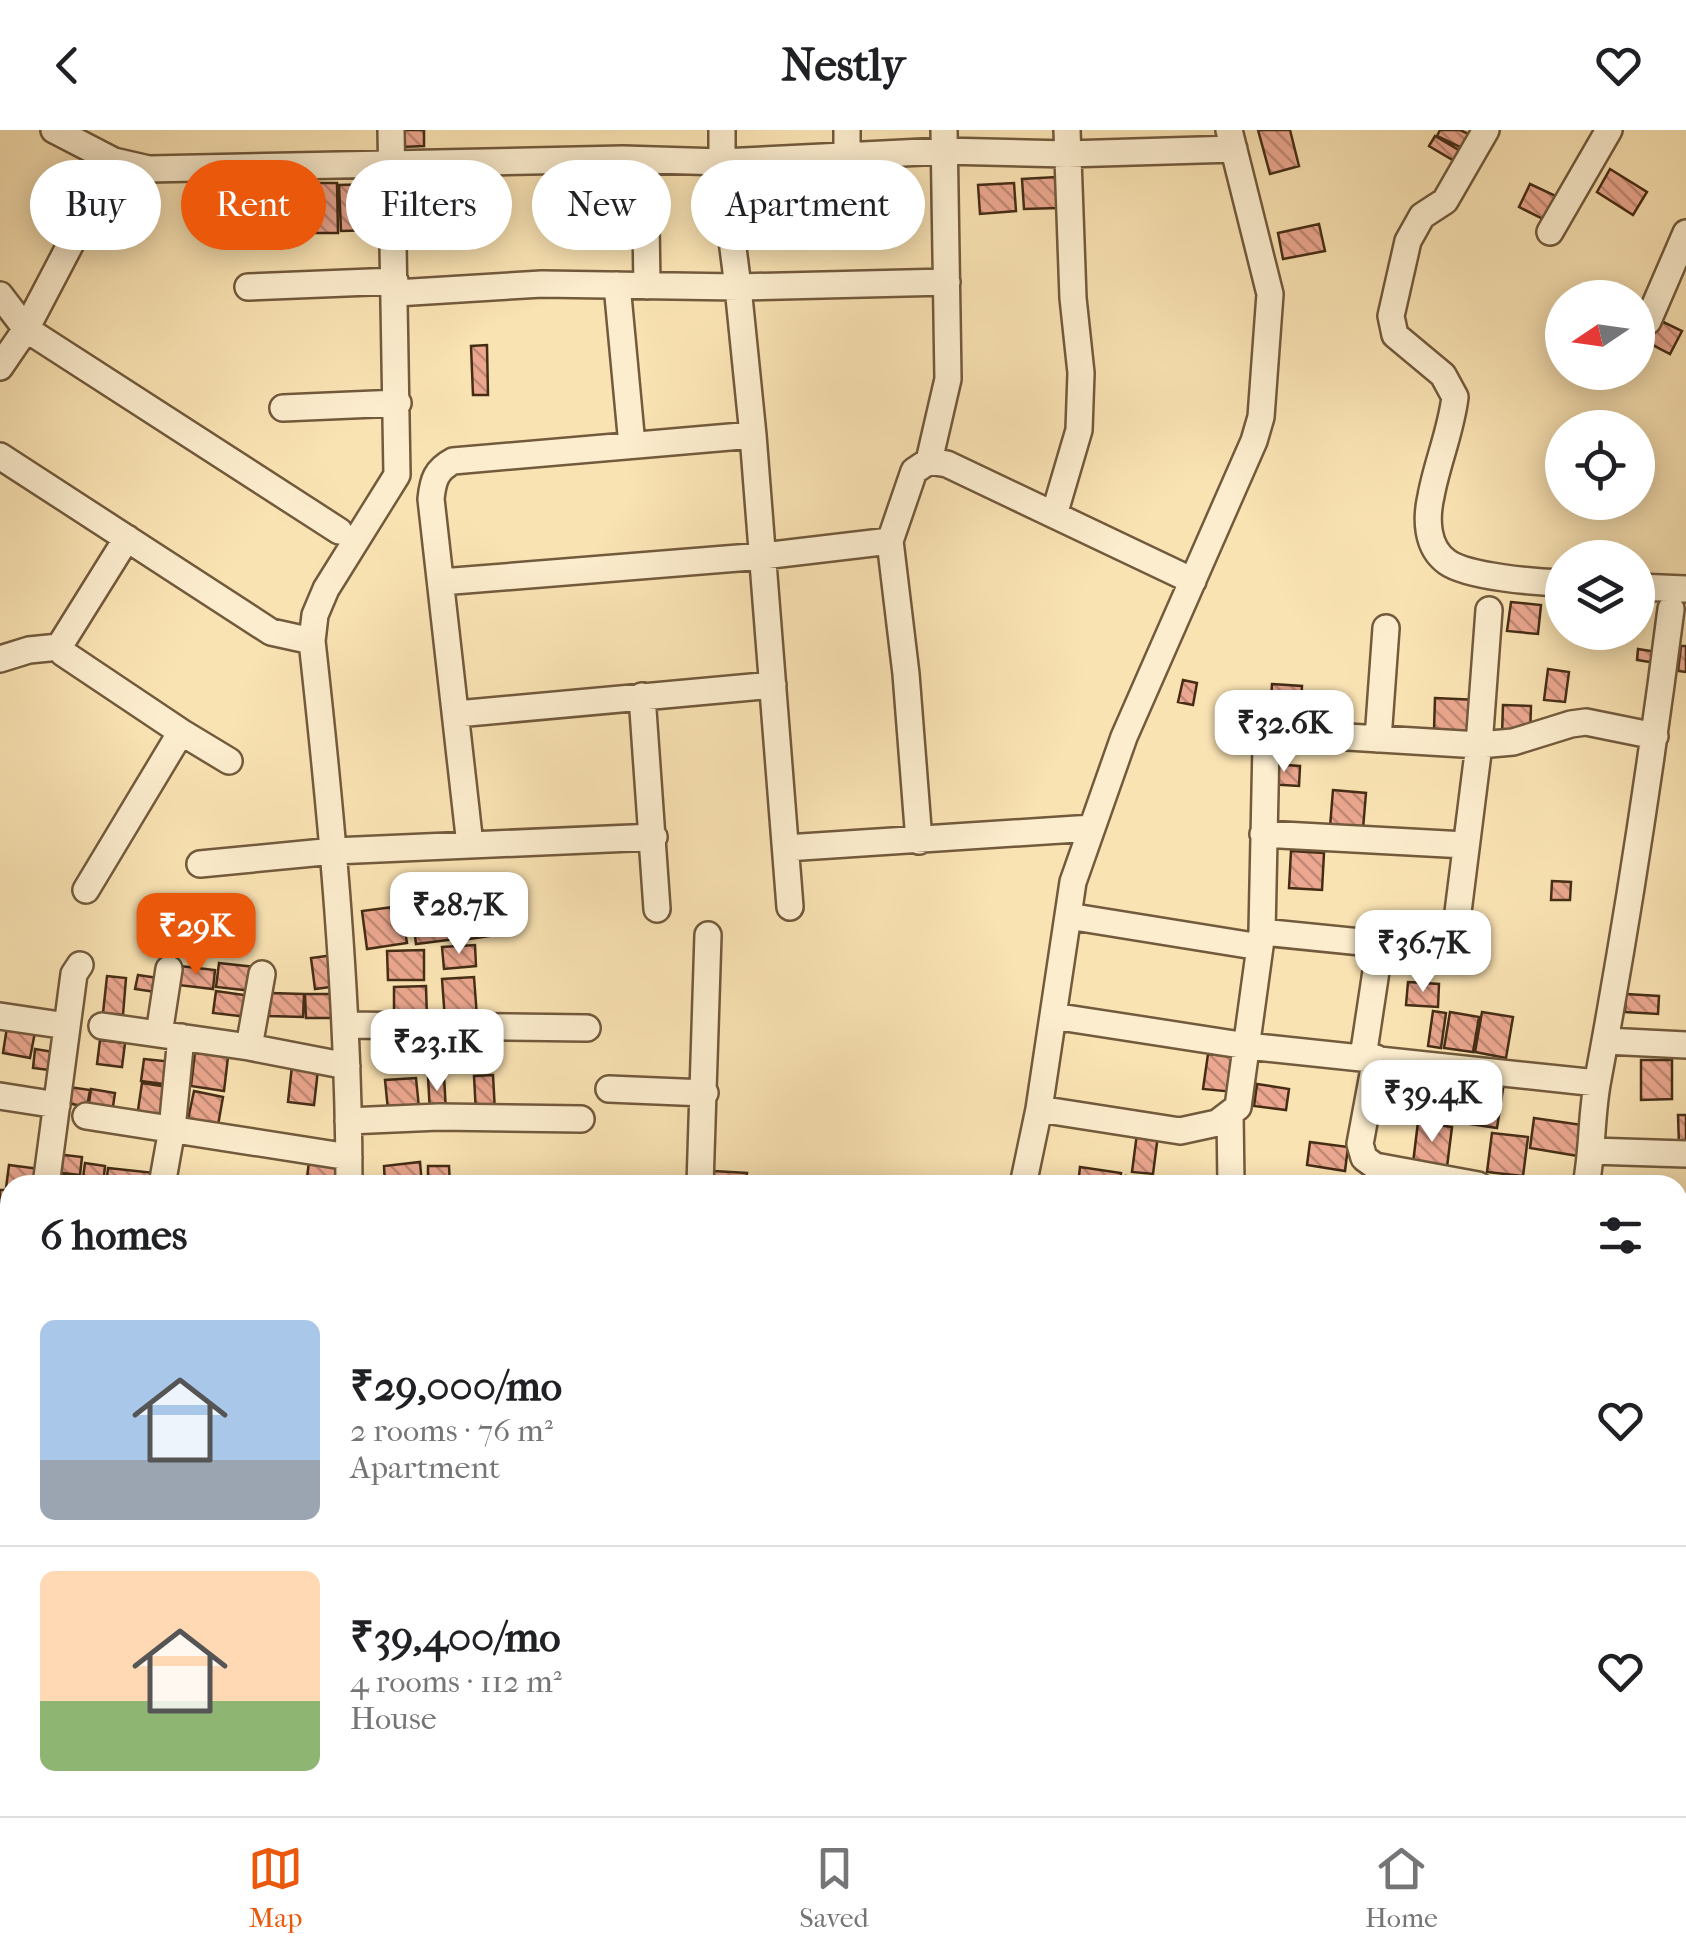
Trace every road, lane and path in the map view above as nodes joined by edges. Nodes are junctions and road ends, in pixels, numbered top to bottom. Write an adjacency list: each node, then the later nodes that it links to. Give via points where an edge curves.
1 (54, 130): 10 (street)
2 (391, 130): 11 (street)
3 (722, 130): 12 (street)
4 (1485, 130): 46 (street, via 1444,201 1422,216 1408,241 1391,316 1395,335 1443,375 1455,397 1430,499 1433,545 1447,562 1491,576)
5 (1609, 130): 16 (street)
6 (1231, 140): 9 (street); 45 (street, via 1270,294 1265,382 1254,440)
7 (943, 141): 8 (street); 9 (street); 22 (street)
8 (847, 142): 13 (street)
9 (1067, 142): 40 (street, via 1081,373 1079,430)
10 (110, 160)
11 (391, 160)
12 (722, 160)
13 (734, 160)
14 (346, 163): 15 (street)
15 (161, 168)
16 (1550, 232)
17 (1686, 233): 29 (street)
18 (68, 250): 30 (street)
19 (394, 250): 25 (street)
20 (646, 250): 24 (street)
21 (733, 250): 26 (street)
22 (947, 282): 26 (street); 37 (street, via 948,380)
23 (617, 285): 24 (street); 25 (street); 35 (street)
24 (647, 286): 26 (street)
25 (395, 287): 27 (street); 32 (street)
26 (738, 287): 34 (street)
27 (248, 288)
28 (0, 295): 30 (street)
29 (1655, 304)
30 (26, 329): 31 (street); 41 (street)
31 (0, 367)
32 (398, 402): 33 (street); 38 (street)
33 (283, 408)
34 (753, 435): 35 (street); 44 (street)
35 (632, 445): 39 (street, via 453,461)
36 (0, 456): 42 (street)
37 (929, 461): 40 (street); 43 (street, via 914,471)
38 (397, 474): 39 (street); 51 (street, via 326,589)
39 (433, 480): 47 (street)
40 (1054, 515): 45 (street)
41 (339, 531)
42 (128, 538): 51 (street, via 270,632); 52 (street)
43 (890, 541): 44 (street); 65 (street)
44 (762, 556): 47 (street); 54 (street)
45 (1193, 581): 62 (street)
46 (1545, 581)
47 (442, 582): 56 (street)
48 (1678, 599): 58 (street)
49 (1489, 610): 60 (street)
50 (1386, 628): 59 (street)
51 (312, 641): 69 (street)
52 (59, 646): 53 (street); 57 (street)
53 (0, 659)
54 (773, 685): 55 (street); 68 (street)
55 (642, 696): 56 (street); 64 (street)
56 (457, 714): 66 (street)
57 (181, 732): 61 (street); 71 (street)
58 (1655, 736): 60 (street, via 1586,722); 88 (street)
59 (1378, 739): 60 (street); 63 (street, via 1272,736 1266,744)
60 (1479, 745): 67 (street)
61 (229, 761)
62 (1092, 828): 65 (street); 74 (street)
63 (1263, 834): 67 (street); 76 (street)
64 (654, 838): 66 (street); 73 (street)
65 (919, 841): 68 (street)
66 (470, 845): 69 (street)
67 (1465, 845): 77 (street, via 1454,944 1440,950)
68 (786, 848): 72 (street)
69 (334, 852): 70 (street); 83 (street)
70 (200, 864)
71 (86, 890)
72 (790, 907)
73 (657, 909)
74 (1068, 916): 76 (street); 82 (street)
75 (708, 935): 96 (street)
76 (1261, 940): 77 (street); 89 (street)
77 (1380, 944): 92 (street)
78 (80, 965): 84 (street)
79 (169, 969): 87 (street)
80 (262, 974): 91 (street)
81 (0, 1016): 84 (street)
82 (1053, 1016): 89 (street); 99 (street)
83 (345, 1025): 86 (street); 93 (street)
84 (68, 1026): 98 (street)
85 (102, 1026): 87 (street)
86 (587, 1028)
87 (170, 1036): 91 (street); 104 (street)
88 (1606, 1041): 90 (street); 94 (street)
89 (1247, 1046): 92 (street); 100 (street, via 1238,1107)
90 (1686, 1046)
91 (250, 1047): 93 (street)
92 (1369, 1057): 94 (street); 114 (street, via 1364,1158)
93 (347, 1066): 103 (street)
94 (1597, 1083): 105 (street)
95 (609, 1090): 96 (street)
96 (704, 1093): 111 (street)
97 (0, 1096): 98 (street)
98 (56, 1105): 108 (street)
99 (1039, 1109): 100 (street, via 1180,1131 1217,1123); 112 (street)
100 (1230, 1113): 113 (street)
101 (86, 1116): 104 (street)
102 (581, 1119): 103 (street)
103 (348, 1121): 107 (street)
104 (172, 1128): 107 (street); 109 (street)
105 (1592, 1151): 106 (street); 115 (street)
106 (1686, 1154)
107 (349, 1157): 110 (street)
108 (47, 1175)
109 (164, 1175)
110 (349, 1175)
111 (700, 1175)
112 (1025, 1175)
113 (1231, 1175)
114 (1424, 1175)
115 (1588, 1175)

